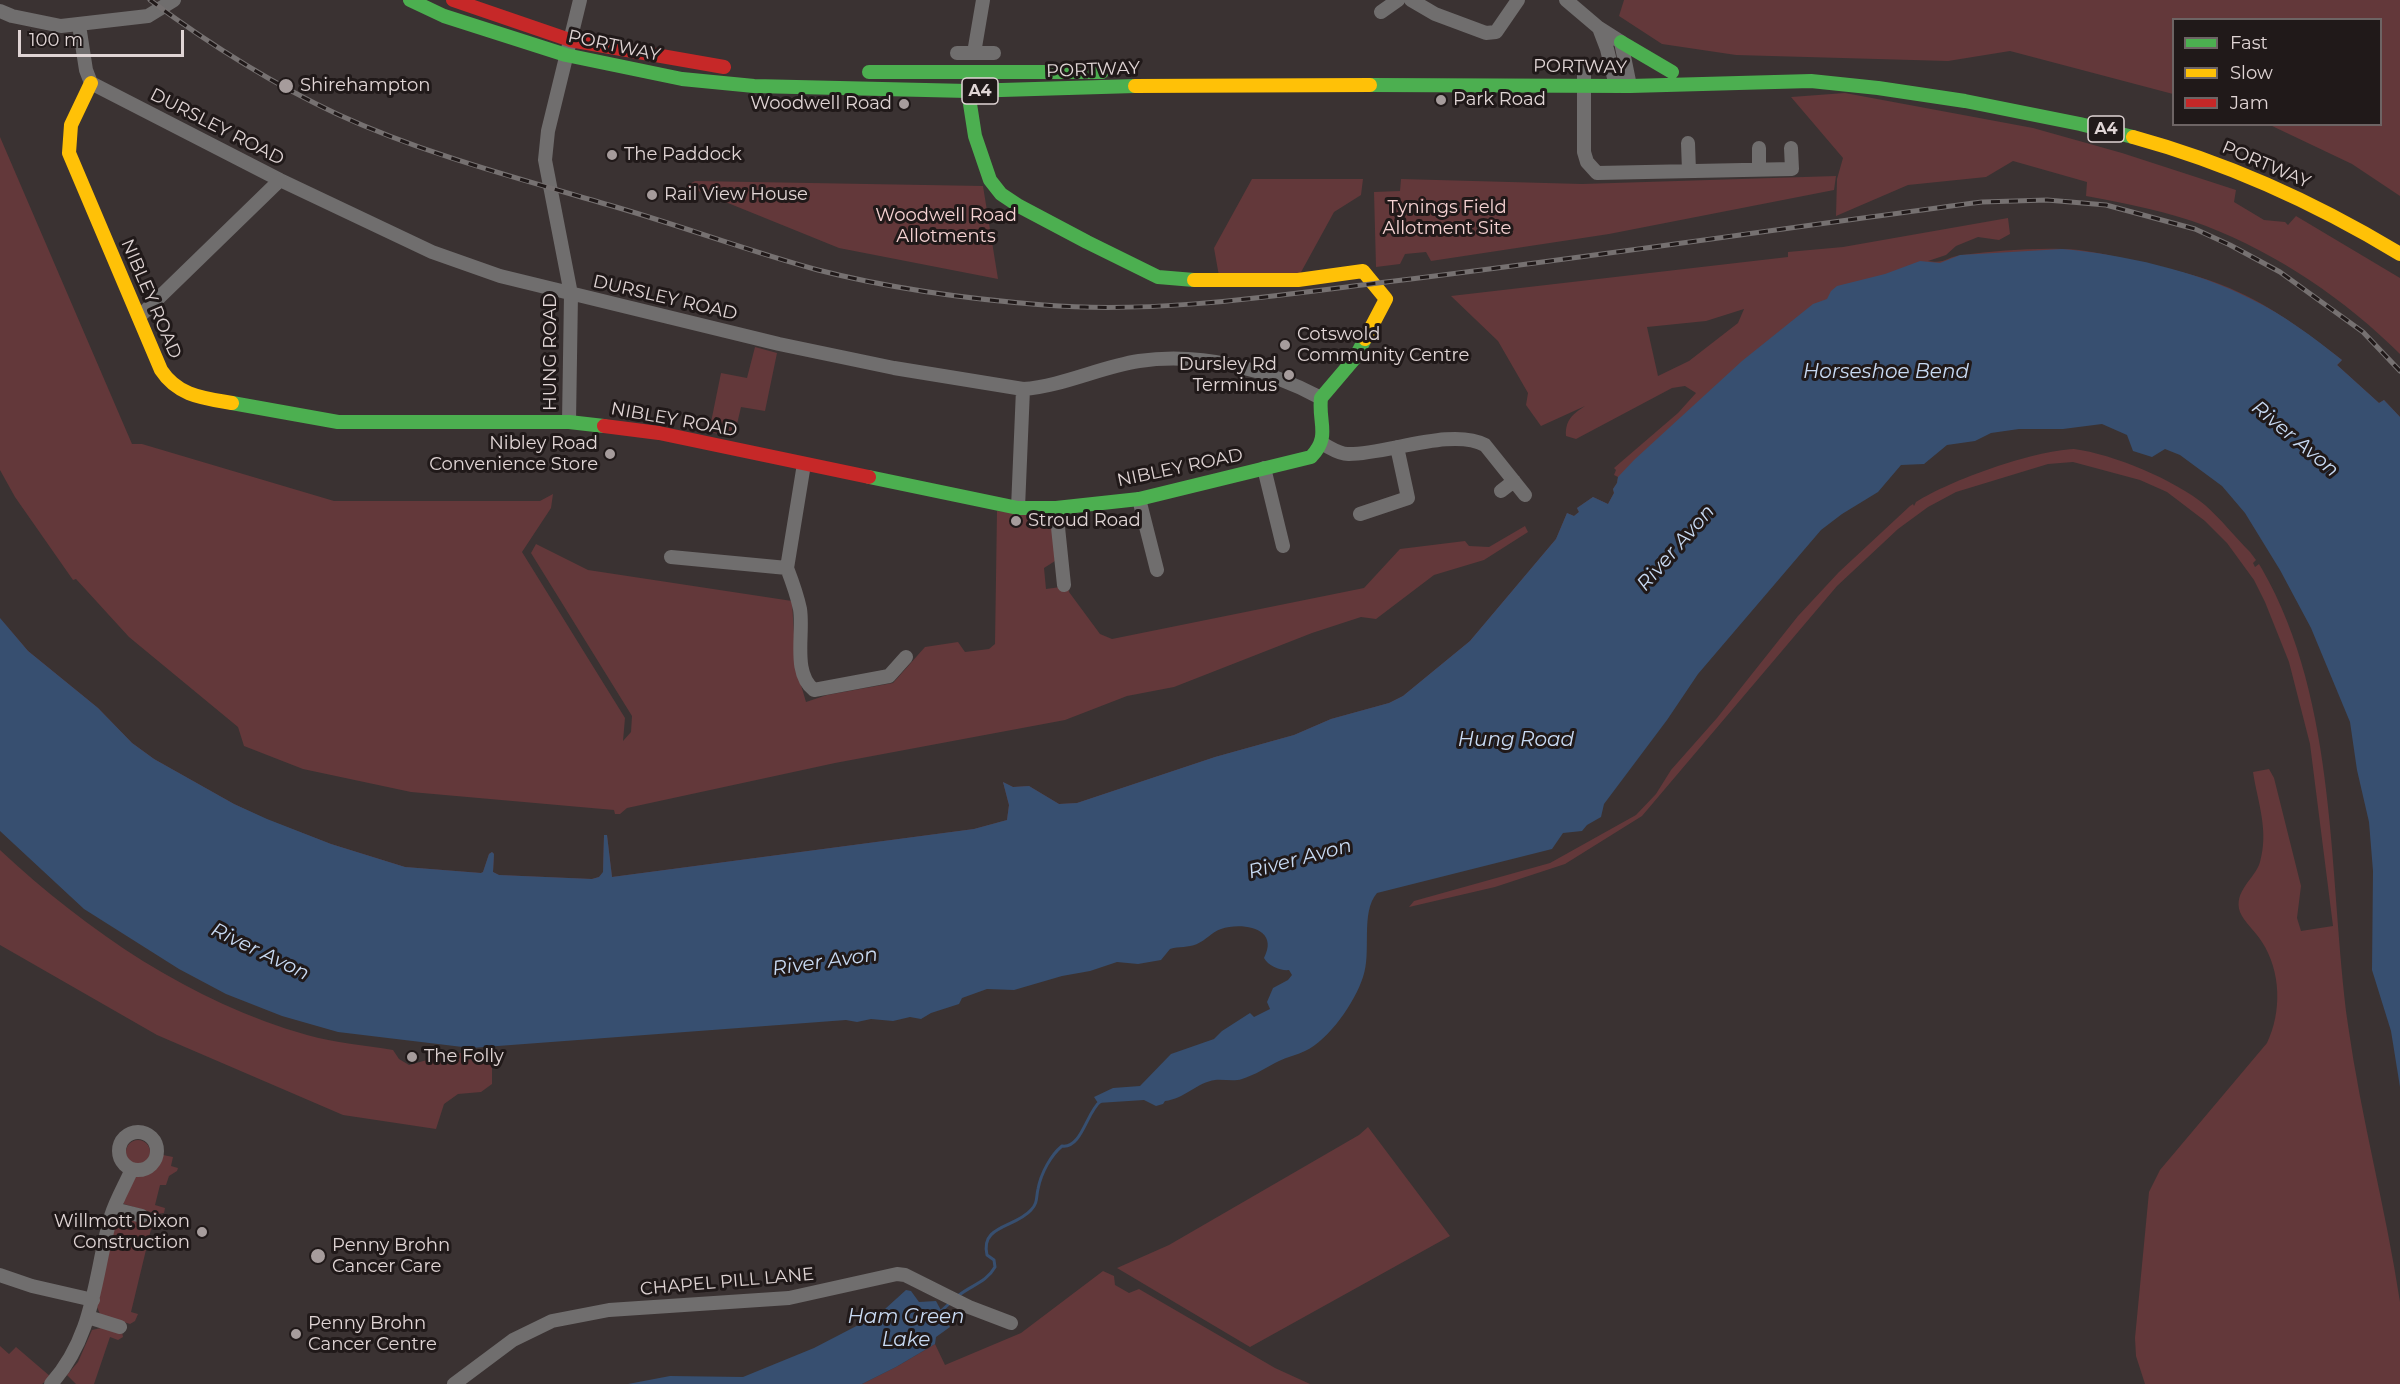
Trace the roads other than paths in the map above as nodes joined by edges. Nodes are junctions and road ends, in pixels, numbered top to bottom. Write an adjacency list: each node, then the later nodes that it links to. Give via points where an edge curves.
1 (174, 0): 12 (street, via 148,15)
2 (410, 0): 19 (main road, PORTWAY / A4, via 444,16)
3 (453, 0): 14 (main road, PORTWAY)
4 (580, 0): 14 (street, HUNG ROAD)
5 (983, 0): 17 (street)
6 (1398, 0): 11 (street)
7 (1411, 0): 8 (street, via 1435,14 1492,34)
8 (1518, 0)
9 (1566, 0): 13 (street)
10 (0, 11): 12 (street, via 44,24)
11 (1381, 12)
12 (79, 25): 30 (street)
13 (1599, 28): 15 (street); 22 (street)
14 (570, 40): 19 (street, HUNG ROAD); 20 (main road, PORTWAY, via 710,66)
15 (1621, 42): 23 (street); 28 (main road)
16 (957, 53): 17 (street)
17 (974, 53): 18 (street)
18 (994, 53)
19 (566, 55): 33 (main road, PORTWAY / A4, via 682,79 754,86); 41 (street, HUNG ROAD, via 548,131 545,166)
20 (741, 68)
21 (1579, 70): 22 (main road, PORTWAY / A4); 31 (street)
22 (1613, 70): 23 (main road, PORTWAY / A4); 32 (street)
23 (1628, 70): 28 (main road, PORTWAY / A4); 32 (street)
24 (852, 72): 25 (main road, PORTWAY / A4)
25 (1112, 72)
26 (1180, 72): 27 (main road)
27 (1203, 72)
28 (1672, 72): 29 (main road, PORTWAY / A4, via 1782,75)
29 (1789, 80): 32 (main road, PORTWAY / A4); 40 (main road, PORTWAY / A4, via 1865,84 2028,111 2140,137 2228,166 2282,190)
30 (91, 83): 39 (street, DURSLEY ROAD); 42 (main road, NIBLEY ROAD, via 70,124 69,153)
31 (1584, 86): 32 (main road, PORTWAY / A4); 33 (main road, PORTWAY / A4, via 1196,85); 38 (street, via 1584,152 1592,170)
32 (1623, 86)
33 (968, 91): 44 (main road, via 975,136 995,188 1019,206 1158,277 1298,280 1363,272 1386,299 1355,358)
34 (1688, 143): 38 (street)
35 (1758, 148): 37 (street)
36 (1791, 148): 37 (street, via 1792,169)
37 (1759, 169): 38 (street)
38 (1689, 171)
39 (280, 180): 41 (street, DURSLEY ROAD, via 432,252 500,276); 42 (street)
40 (2400, 254)
41 (571, 294): 43 (street, DURSLEY ROAD, via 779,344); 45 (street, HUNG ROAD)
42 (139, 317): 45 (main road, NIBLEY ROAD, via 169,383 195,397 338,422)
43 (1023, 389): 44 (street, DURSLEY ROAD, via 1044,388 1139,362 1163,360 1225,364 1257,371); 54 (street)
44 (1321, 398): 46 (main road)
45 (569, 422): 48 (main road, NIBLEY ROAD, via 658,433)
46 (1323, 444): 47 (street, via 1350,454); 49 (main road, NIBLEY ROAD, via 1311,458)
47 (1397, 447): 50 (street, via 1477,441 1485,445); 56 (street, via 1408,498)
48 (804, 464): 54 (main road, NIBLEY ROAD); 59 (street)
49 (1264, 468): 53 (main road, NIBLEY ROAD); 57 (street)
50 (1514, 481): 51 (street); 52 (street)
51 (1501, 491)
52 (1526, 495)
53 (1139, 499): 55 (main road, NIBLEY ROAD); 60 (street)
54 (1018, 508): 55 (main road, NIBLEY ROAD)
55 (1056, 508): 61 (street)
56 (1360, 514)
57 (1283, 546)
58 (670, 557): 59 (street)
59 (787, 568): 62 (street, via 800,609 803,672 806,683 814,690 889,676)
60 (1157, 570)
61 (1064, 585)
62 (906, 657)
63 (132, 1169): 64 (street)
64 (114, 1209): 65 (street); 67 (street)
65 (142, 1216)
66 (0, 1275): 67 (street)
67 (93, 1300): 68 (street)
68 (88, 1317): 70 (street); 71 (street, via 71,1359)
69 (1011, 1323): 72 (street, CHAPEL PILL LANE, via 897,1274 789,1298 580,1315 532,1329)
70 (120, 1327)
71 (51, 1384)
72 (454, 1384)

